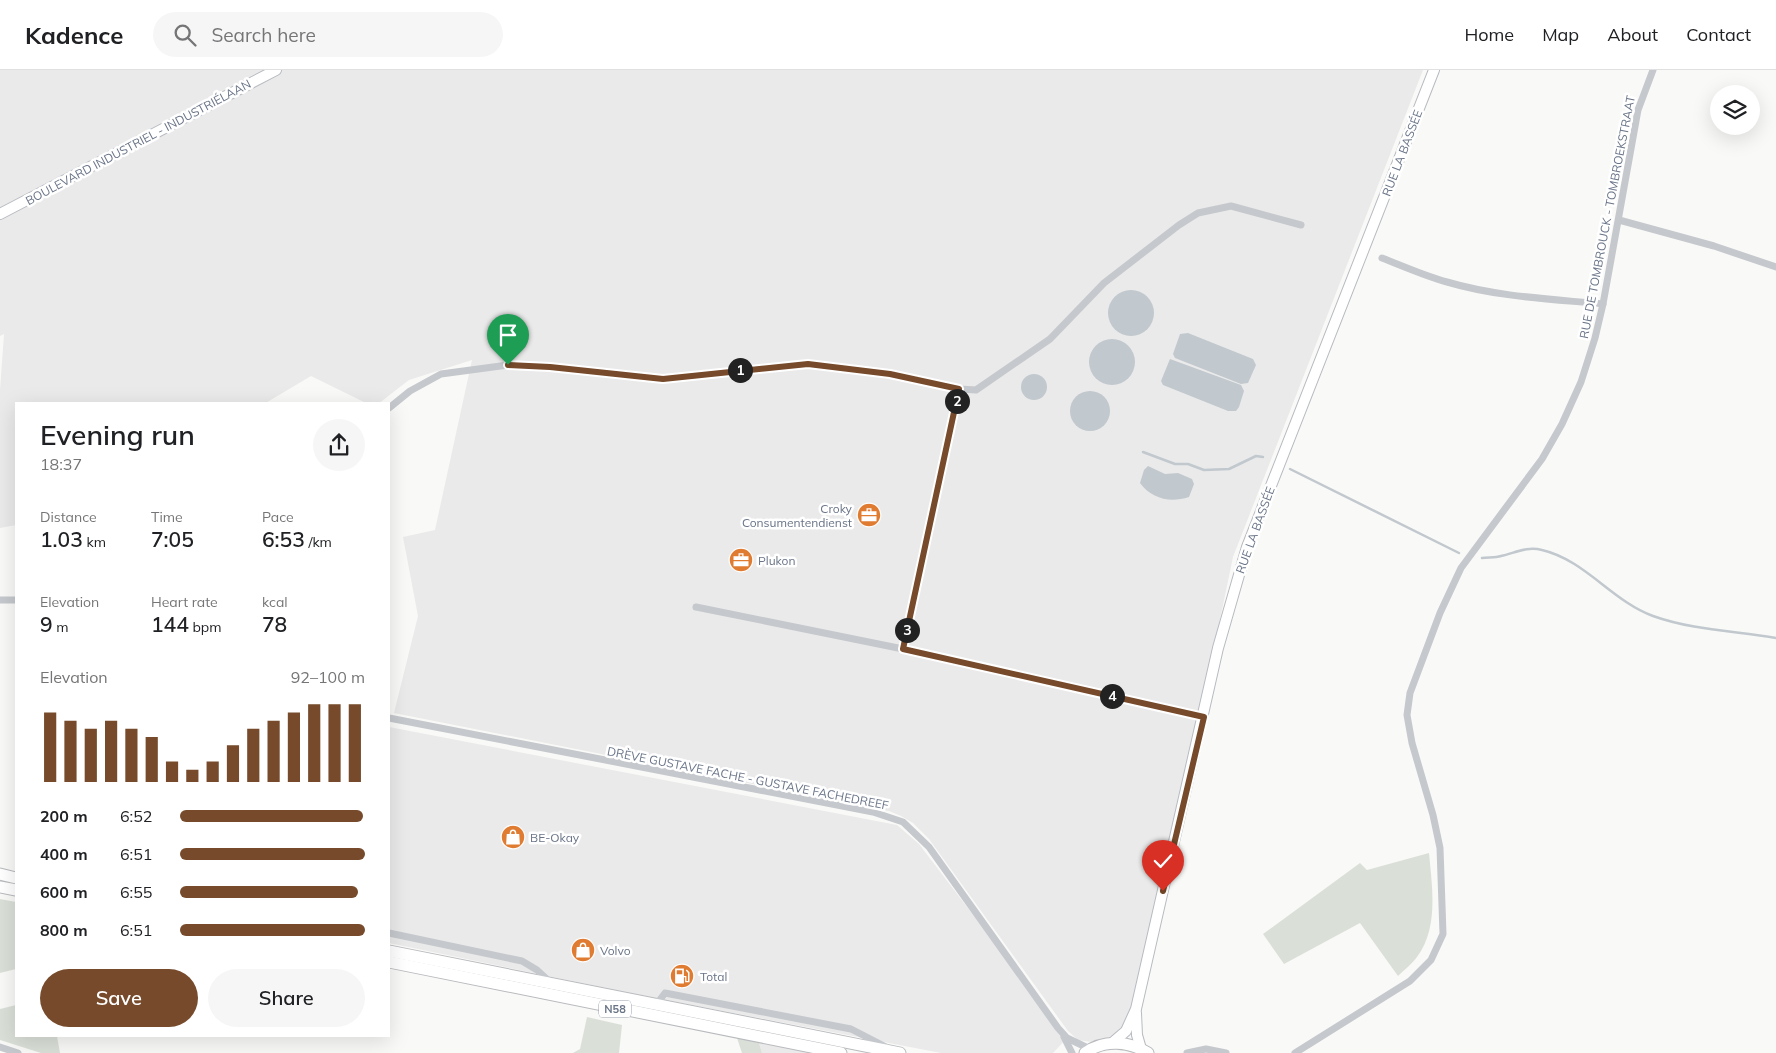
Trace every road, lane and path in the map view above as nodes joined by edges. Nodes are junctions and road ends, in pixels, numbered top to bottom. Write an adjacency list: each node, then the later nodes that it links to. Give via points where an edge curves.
1 (276, 70): 4 (main road, BOULEVARD INDUSTRIEL - INDUSTRIÉLAAN)
2 (1434, 70): 16 (main road, RUE LA BASSÉE, via 1247,547 1218,648)
3 (1653, 70): 5 (street, RUE DE TOMBROUCK - TOMBROEKSTRAAT, via 1638,110)
4 (0, 214)
5 (1619, 220): 8 (street); 9 (street, RUE DE TOMBROUCK - TOMBROEKSTRAAT)
6 (1301, 225): 10 (street, via 1231,206 1198,213 1179,224 1104,283 1050,339 976,390)
7 (1382, 258): 9 (street, via 1446,282 1472,288 1506,295)
8 (1776, 267)
9 (1603, 304): 38 (street, RUE DE TOMBROUCK - TOMBROEKSTRAAT, via 1581,382 1562,424 1542,459 1461,568 1410,693 1407,715 1412,743 1440,848 1444,920 1438,947 1431,960 1410,981)
10 (959, 389): 11 (street, via 890,374 808,364 663,379 508,365 441,374 410,391); 15 (street)
11 (390, 407)
12 (0, 600): 13 (street)
13 (15, 600)
14 (696, 607): 15 (street)
15 (903, 649): 16 (street)
16 (1204, 717): 26 (main road, RUE LA BASSÉE)
17 (390, 718): 27 (street, DRÈVE GUSTAVE FACHE - GUSTAVE FACHEDREEF, via 873,812 902,822 929,847)
18 (0, 874): 19 (highway)
19 (15, 878)
20 (0, 887): 21 (highway)
21 (15, 890)
22 (390, 933): 25 (street, via 522,961)
23 (390, 951): 25 (highway, N58)
24 (390, 962): 33 (highway, N58)
25 (550, 982): 34 (highway, N58)
26 (1136, 1009): 28 (main road, RUE LA BASSÉE, via 1126,1031); 31 (main road, RUE LA BASSÉE, via 1137,1035)
27 (1062, 1032): 30 (street, DRÈVE GUSTAVE FACHE - GUSTAVE FACHEDREEF); 35 (street, DRÈVE GUSTAVE FACHE - GUSTAVE FACHEDREEF)
28 (1112, 1043): 30 (highway); 31 (highway)
29 (0, 1047): 32 (street)
30 (1087, 1051)
31 (1144, 1051)
32 (18, 1053)
33 (842, 1053)
34 (898, 1053)
35 (1072, 1053)
36 (1187, 1053): 37 (street, via 1206,1049)
37 (1226, 1053)
38 (1295, 1053)

